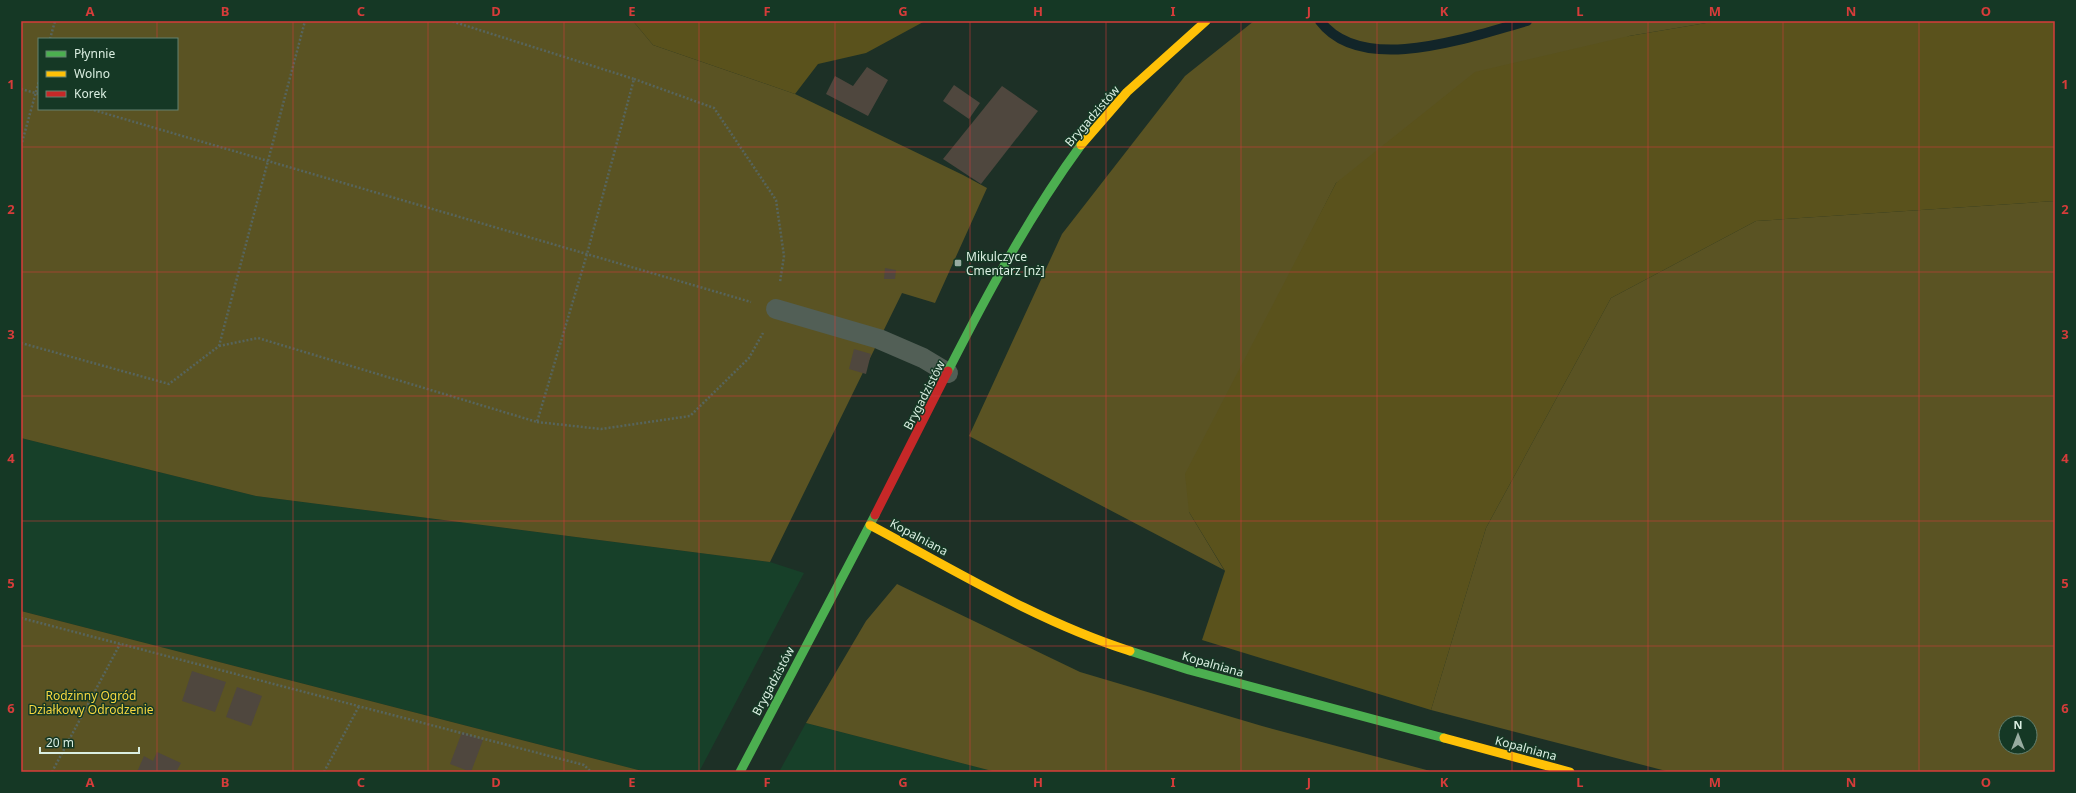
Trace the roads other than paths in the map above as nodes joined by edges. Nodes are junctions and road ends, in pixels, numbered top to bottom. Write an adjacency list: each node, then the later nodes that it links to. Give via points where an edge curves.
1 (1206, 21): 3 (street, Brygadzistów, via 1125,94 1086,138 1054,183 1007,261)
2 (776, 309): 3 (lane, via 878,339 922,358)
3 (948, 373): 4 (street, Brygadzistów)
4 (870, 525): 5 (street, Brygadzistów); 6 (street, Kopalniana, via 1016,603 1102,642 1189,670)
5 (740, 772)
6 (1570, 772)

